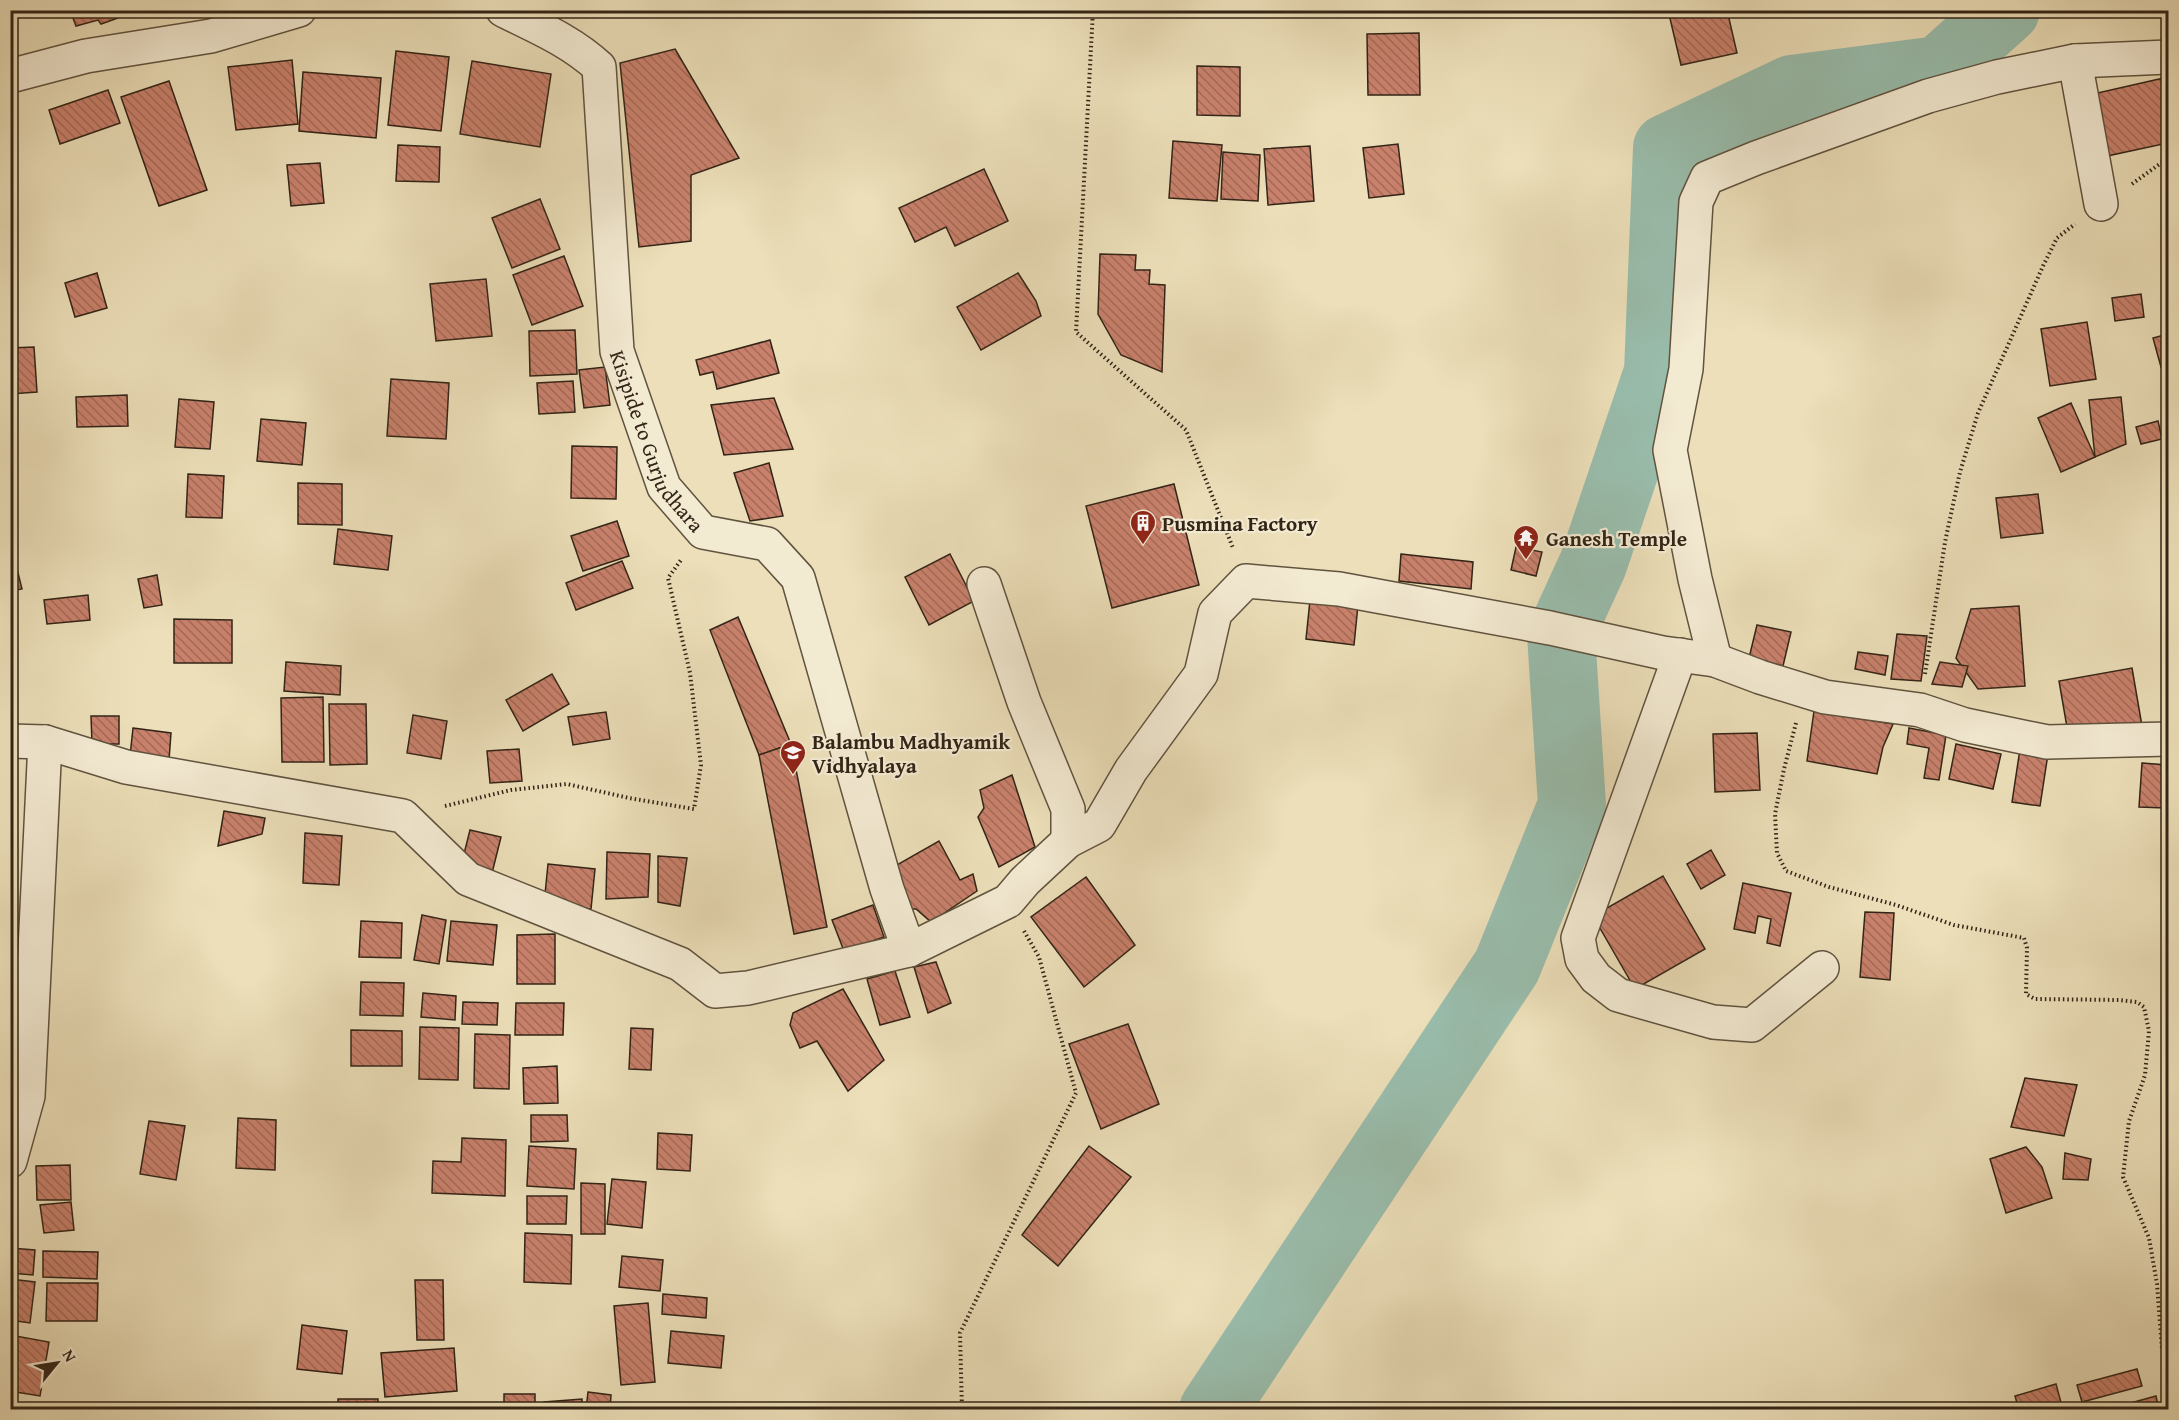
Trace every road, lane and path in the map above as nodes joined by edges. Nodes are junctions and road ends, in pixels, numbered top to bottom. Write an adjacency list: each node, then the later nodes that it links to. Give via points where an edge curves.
1 (299, 10): 6 (street, via 211,36 86,56)
2 (503, 10): 9 (street, Kisipide to Gurjudhara, via 555,35 599,67 617,351 664,487)
3 (1093, 10): 10 (path, via 1076,332 1186,430)
4 (2169, 57): 5 (street)
5 (2075, 61): 8 (street); 13 (street, via 1928,96 1707,178 1696,202 1686,369 1670,450)
6 (10, 76)
7 (2169, 158): 8 (path)
8 (2101, 204): 15 (path, via 2057,238 1978,413 1945,542)
9 (703, 532): 19 (path, via 668,578 690,673 701,765 694,809 567,784 511,790); 22 (street, Kisipide to Gurjudhara, via 767,544 798,578 887,889)
10 (1246, 581): 12 (street, via 1339,589); 20 (street, via 1215,613 1201,674 1131,771 1099,825)
11 (984, 584): 20 (street, via 1024,702 1068,809)
12 (1671, 654): 13 (street); 23 (street, via 1578,938 1582,959 1596,978 1618,995 1713,1022 1752,1025)
13 (1715, 660): 14 (street)
14 (1794, 687): 15 (street, via 1825,697); 25 (path, via 1798,717 1775,814 1777,853 1786,871 1954,925 2024,938 2026,994 2035,999 2119,1000 2138,1002 2144,1007 2149,1031 2145,1075 2129,1121 2122,1177 2149,1238)
15 (1920, 710): 16 (street, via 1965,725 2047,742)
16 (2169, 739)
17 (10, 741): 18 (street)
18 (45, 742): 19 (street, via 126,767); 24 (street, via 28,1096)
19 (403, 816): 22 (street, via 468,879 680,964 715,991 748,988)
20 (1068, 840): 21 (street)
21 (1008, 902): 22 (street); 26 (path, via 1039,957 1076,1093 960,1333)
22 (909, 950)
23 (1822, 968)
24 (10, 1161)
25 (2162, 1349)
26 (962, 1410)

